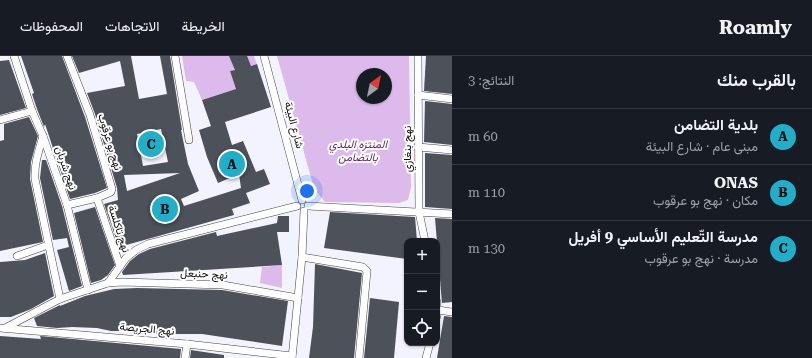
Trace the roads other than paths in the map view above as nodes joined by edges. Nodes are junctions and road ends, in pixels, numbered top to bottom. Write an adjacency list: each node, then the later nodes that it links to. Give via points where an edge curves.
1 (14, 56): 8 (street, نهج شربان)
2 (68, 56): 14 (street, نهج بو عرقوب, via 90,115 112,189 111,192)
3 (175, 56): 11 (street)
4 (264, 56): 15 (street, شارع البيئة)
5 (418, 56): 6 (street, نهج بنغازي)
6 (418, 95): 7 (street); 12 (street, نهج بنغازي)
7 (452, 99)
8 (32, 111): 9 (street); 10 (street, نهج شربان)
9 (0, 120)
10 (43, 136): 16 (street, نهج شربان); 22 (street, via 34,172)
11 (189, 140)
12 (418, 146): 13 (street); 19 (street, نهج بنغازي)
13 (452, 150)
14 (97, 198): 16 (street, نهج بو عرقوب); 25 (street, نهج تاكلسة)
15 (302, 200): 17 (street); 18 (street, via 306,201)
16 (67, 205): 27 (street, نهج شربان)
17 (297, 206): 18 (street, via 299,210); 25 (street, via 148,244 136,250)
18 (306, 208): 19 (street); 24 (street)
19 (419, 212): 20 (street); 21 (street, نهج بنغازي)
20 (452, 214)
21 (424, 238)
22 (48, 245): 23 (street); 28 (street)
23 (17, 256)
24 (302, 257): 29 (street); 37 (street, via 366,269)
25 (120, 266): 26 (street)
26 (108, 283): 27 (street, نهج حنبعل); 29 (street, نهج حنبعل, via 223,285)
27 (88, 290): 28 (street, نهج حنبعل)
28 (60, 298): 32 (street, نهج حنبعل)
29 (298, 298): 35 (street)
30 (452, 312): 31 (street)
31 (440, 313)
32 (3, 328): 33 (street, نهج الجريصة)
33 (187, 344): 35 (street, نهج الجريصة); 36 (street)
34 (429, 346): 38 (street)
35 (292, 357)
36 (185, 358)
37 (358, 358)
38 (426, 358)

